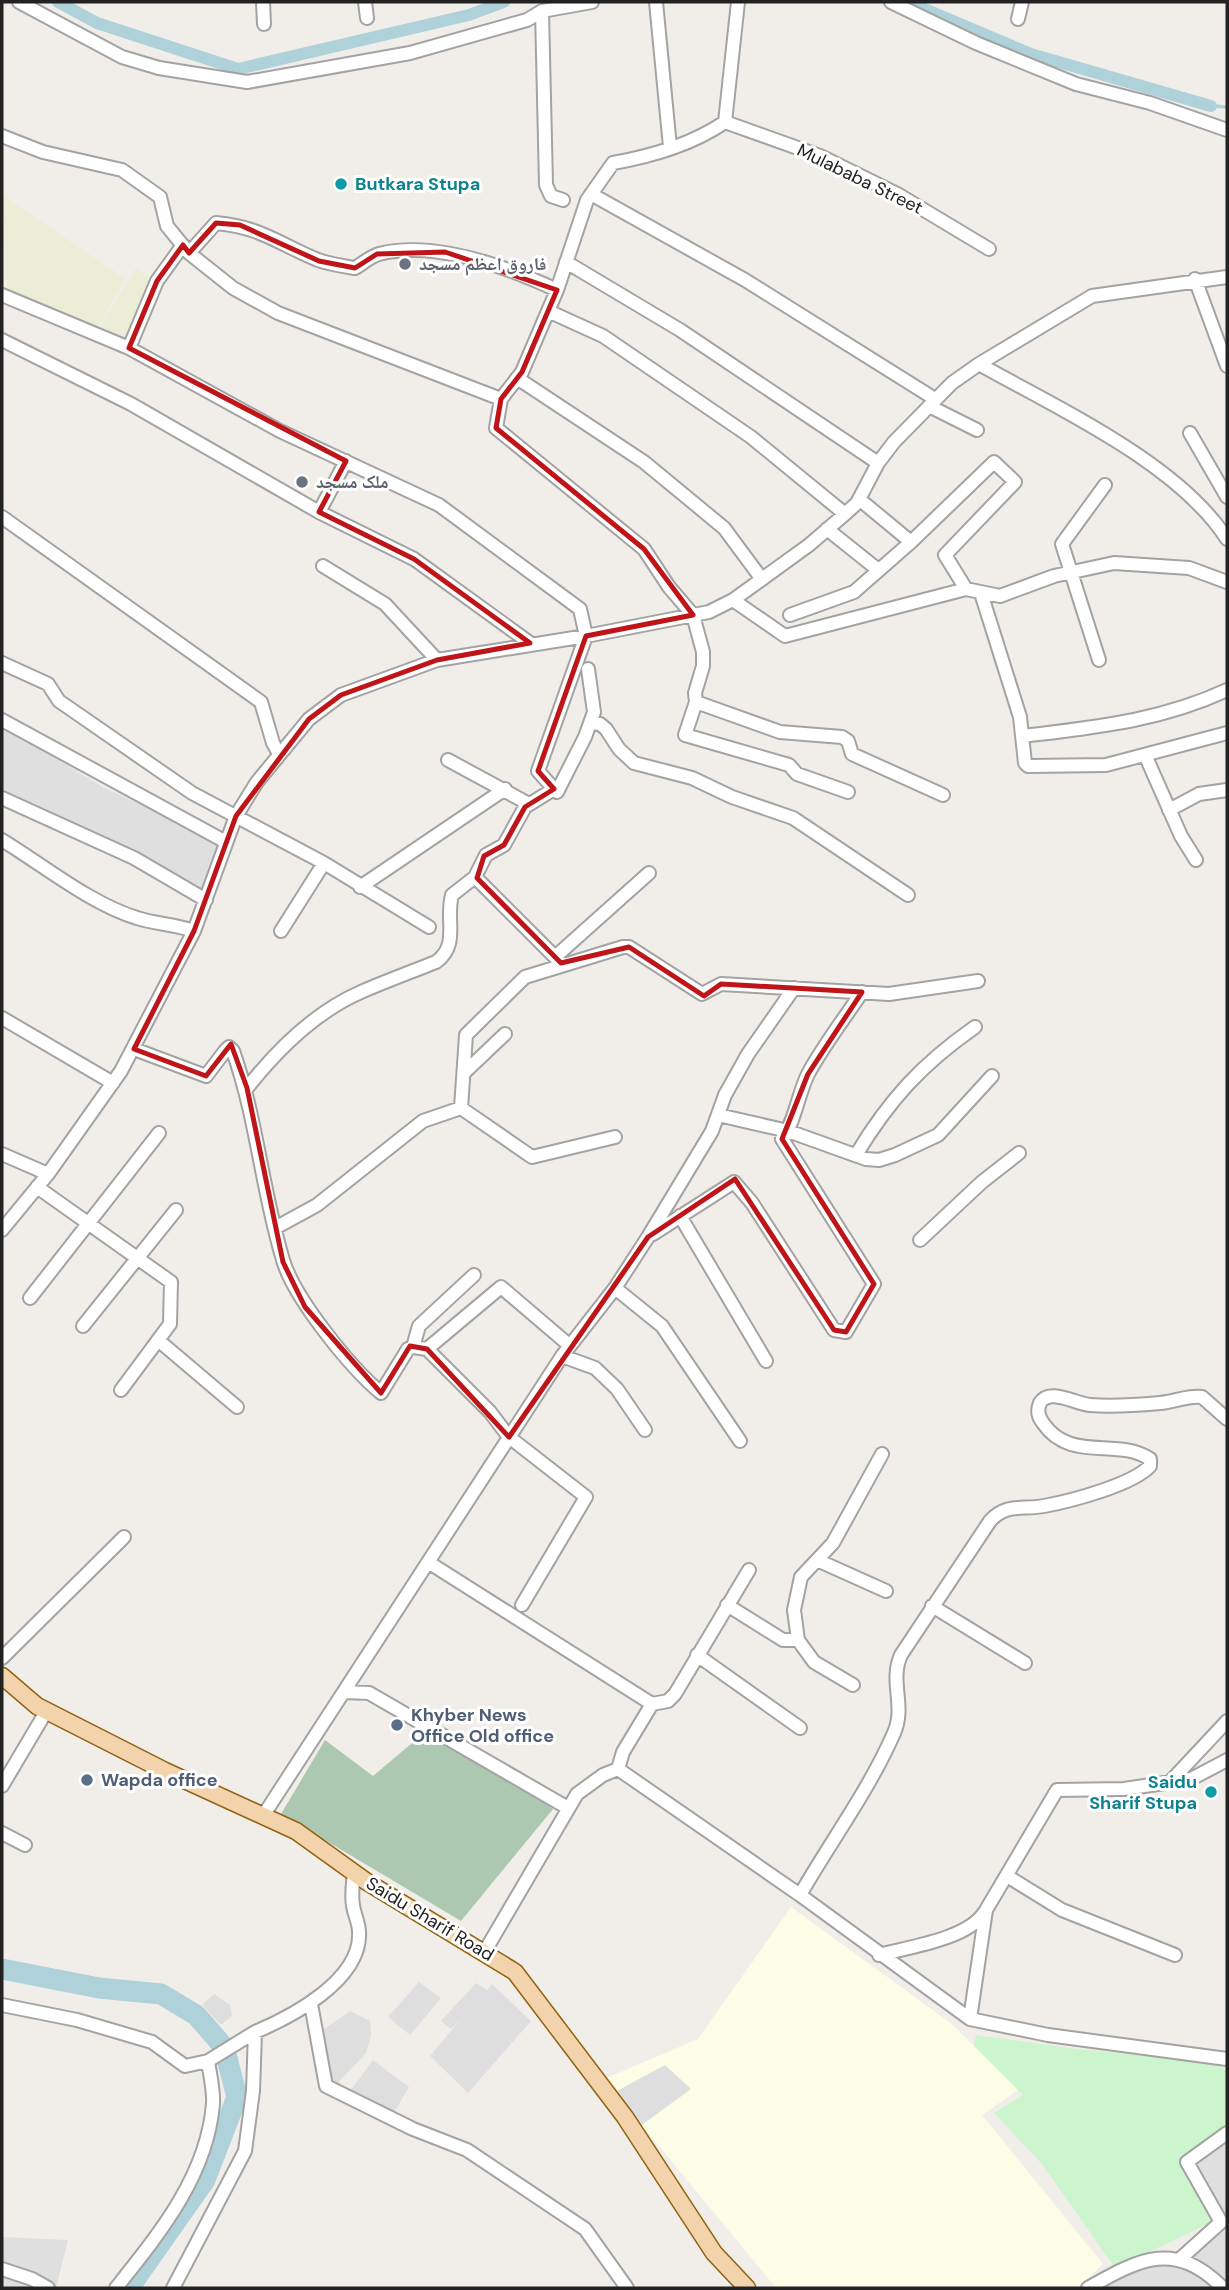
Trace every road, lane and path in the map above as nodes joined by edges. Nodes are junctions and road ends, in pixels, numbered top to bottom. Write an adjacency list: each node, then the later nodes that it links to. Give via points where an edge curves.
1 (19, 2): 9 (street, via 122,57 159,68 247,82 410,53 527,20)
2 (263, 2): 12 (street)
3 (365, 2): 10 (street)
4 (592, 2): 9 (street)
5 (656, 2): 16 (street)
6 (738, 2): 13 (street)
7 (891, 2): 14 (street, via 1076,84)
8 (1023, 2): 11 (street)
9 (542, 11): 18 (street, via 546,185 551,196)
10 (366, 18)
11 (1018, 19)
12 (264, 24)
13 (725, 122): 16 (street, via 698,141); 20 (street, Mulababa Street, via 820,156 899,195)
14 (1227, 130)
15 (2, 136): 19 (street, via 43,152 122,170 160,197 167,226)
16 (670, 147): 17 (street, via 649,157 613,163)
17 (592, 194): 21 (street); 33 (street, via 745,280)
18 (563, 200)
19 (186, 249): 24 (street, via 216,223 240,225 319,261 355,268 377,254 445,252 522,273); 28 (street, via 157,281); 32 (street, via 233,288 278,313)
20 (989, 249)
21 (566, 262): 24 (street); 37 (street, via 680,330)
22 (1227, 277): 23 (street)
23 (1195, 279): 29 (street, via 1091,296); 30 (street)
24 (557, 290): 26 (street)
25 (2, 295): 28 (street)
26 (548, 312): 31 (street); 42 (street, via 603,336 751,437)
27 (2, 340): 41 (street, via 131,404)
28 (128, 348): 36 (street, via 280,431)
29 (979, 364): 33 (street); 45 (street, via 1117,442 1189,495)
30 (1227, 366)
31 (517, 378): 32 (street); 50 (street, via 644,461 724,528)
32 (501, 399): 55 (street, via 496,428 644,549)
33 (932, 403): 34 (street); 37 (street)
34 (977, 429)
35 (1190, 433): 39 (street)
36 (346, 461): 41 (street); 57 (street, via 439,505 580,609)
37 (878, 463): 40 (street)
38 (1105, 485): 49 (street, via 1064,538)
39 (1227, 496)
40 (859, 499): 42 (street); 46 (street)
41 (319, 512): 58 (street, via 414,559)
42 (845, 514): 44 (street)
43 (2, 517): 69 (street, via 261,702)
44 (827, 529): 48 (street); 50 (street)
45 (1227, 539)
46 (911, 542): 48 (street); 52 (street, via 994,462 1015,482 945,555)
47 (323, 566): 59 (street, via 385,604)
48 (877, 569): 56 (street, via 854,592)
49 (1072, 572): 51 (street, via 1114,563 1146,563 1189,568); 53 (street, via 1000,596); 60 (street)
50 (761, 578): 54 (street)
51 (1227, 583)
52 (966, 589): 53 (street); 54 (street, via 785,636)
53 (981, 593): 68 (street)
54 (733, 600): 55 (street)
55 (693, 615): 57 (street); 64 (street, via 703,652)
56 (790, 615)
57 (586, 636): 58 (street); 78 (street, via 538,771 554,789)
58 (530, 643): 59 (street)
59 (437, 660): 69 (street, via 341,695 309,719)
60 (1099, 660)
61 (2, 663): 80 (street, via 48,684 59,701 121,746)
62 (588, 669): 66 (street, via 594,712)
63 (1227, 690): 68 (street, via 1194,705 1130,723)
64 (696, 702): 75 (street, via 685,735 789,765 797,774); 76 (street, via 780,732 842,737 852,754)
65 (2, 720): 82 (street)
66 (591, 723): 74 (street); 88 (street, via 607,729 634,763 692,778 793,818)
67 (1227, 733): 70 (street)
68 (1023, 736): 70 (street, via 1028,766 1106,765)
69 (279, 754): 80 (street)
70 (1146, 757): 79 (street)
71 (448, 760): 72 (street)
72 (505, 789): 78 (street); 87 (street)
73 (1227, 790): 79 (street, via 1199,794)
74 (557, 792)
75 (848, 792)
76 (943, 795)
77 (2, 797): 89 (street, via 134,858)
78 (529, 804): 86 (street, via 504,845 483,858)
79 (1169, 810): 83 (street)
80 (236, 816): 82 (street); 84 (street)
81 (2, 840): 91 (street, via 114,909)
82 (226, 842): 89 (street)
83 (1196, 860)
84 (324, 863): 87 (street); 92 (street)
85 (649, 873): 93 (street)
86 (475, 877): 93 (street); 104 (street, via 452,895 447,954 359,993 319,1017 272,1057)
87 (360, 887): 90 (street)
88 (908, 895)
89 (206, 900): 91 (street)
90 (429, 927)
91 (194, 931): 100 (street)
92 (281, 931)
93 (558, 960): 95 (street, via 629,947 702,995 721,984); 101 (street, via 525,977 466,1035)
94 (978, 981): 96 (street, via 889,994)
95 (794, 988): 96 (street); 106 (street, via 748,1054)
96 (862, 992): 107 (street, via 808,1074)
97 (2, 1018): 103 (street)
98 (975, 1027): 112 (street, via 937,1053 907,1083)
99 (505, 1034): 101 (street)
100 (134, 1049): 103 (street); 104 (street, via 205,1076 229,1047)
101 (465, 1072): 105 (street)
102 (992, 1076): 112 (street, via 938,1135 879,1160)
103 (113, 1083): 113 (street)
104 (247, 1088): 118 (street)
105 (461, 1108): 109 (street, via 532,1157); 118 (street, via 423,1121 317,1205)
106 (718, 1115): 107 (street); 120 (street)
107 (788, 1130): 112 (street); 116 (street, via 782,1139 874,1284 846,1332 834,1330 740,1185 729,1183)
108 (159, 1133): 117 (street)
109 (615, 1137)
110 (1019, 1153): 121 (street)
111 (2, 1154): 113 (street)
112 (856, 1155)
113 (48, 1174): 114 (street)
114 (37, 1187): 117 (street); 119 (street)
115 (176, 1210): 122 (street)
116 (680, 1216): 120 (street); 131 (street)
117 (89, 1224): 122 (street); 125 (street)
118 (275, 1228): 128 (street, via 284,1262 305,1307 381,1392)
119 (2, 1230)
120 (648, 1237): 124 (street)
121 (920, 1240)
122 (138, 1259): 126 (street); 127 (street, via 171,1282 170,1324)
123 (474, 1275): 128 (street, via 419,1326)
124 (615, 1288): 130 (street); 137 (street, via 662,1326)
125 (30, 1298)
126 (83, 1326)
127 (158, 1340): 132 (street); 133 (street)
128 (412, 1347): 129 (street)
129 (427, 1349): 130 (street, via 500,1287); 136 (street)
130 (565, 1350): 135 (street, via 595,1368 617,1389); 136 (street)
131 (766, 1361)
132 (121, 1390)
133 (237, 1407)
134 (1227, 1419): 146 (street, via 1202,1396 1092,1406 1047,1396 1038,1412 1054,1438 1139,1453 1150,1459 1150,1466 1143,1473 1058,1503 997,1513)
135 (645, 1430)
136 (509, 1437): 141 (street); 144 (street, via 586,1497)
137 (740, 1441)
138 (882, 1454): 140 (street, via 833,1543)
139 (124, 1537): 149 (street)
140 (817, 1560): 143 (street); 147 (street, via 801,1577 794,1610)
141 (428, 1562): 153 (street); 154 (street)
142 (749, 1570): 145 (street)
143 (886, 1591)
144 (523, 1605)
145 (727, 1605): 147 (street, via 783,1640); 148 (street)
146 (932, 1606): 150 (street); 168 (street, via 895,1668 900,1710 896,1730)
147 (798, 1640): 152 (street, via 814,1662)
148 (696, 1655): 154 (street, via 675,1694 668,1701); 157 (street)
149 (2, 1658)
150 (1026, 1663)
151 (2, 1676): 155 (main road, Saidu Sharif Road)
152 (853, 1685)
153 (344, 1692): 162 (street, via 369,1693); 163 (street)
154 (652, 1704): 159 (street)
155 (47, 1710): 161 (street); 163 (main road, Saidu Sharif Road)
156 (1227, 1721): 160 (street)
157 (800, 1728)
158 (1227, 1760): 160 (street, via 1191,1779)
159 (618, 1769): 162 (street, via 588,1785); 168 (street)
160 (1170, 1782): 167 (street, via 1057,1790)
161 (2, 1787)
162 (568, 1808): 170 (street)
163 (263, 1816): 166 (main road, Saidu Sharif Road, via 296,1831)
164 (2, 1833): 165 (street)
165 (25, 1845)
166 (354, 1872): 170 (main road, Saidu Sharif Road); 174 (street, via 357,1949 342,1975)
167 (1007, 1876): 169 (street); 172 (street, via 1062,1910)
168 (800, 1895): 171 (street)
169 (986, 1910): 171 (street, via 965,1930); 175 (street)
170 (485, 1951): 186 (main road, Saidu Sharif Road, via 515,1972 625,2117 714,2253)
171 (879, 1955): 175 (street)
172 (1175, 1955)
173 (2, 2004): 178 (street, via 152,2042 186,2066)
174 (311, 2004): 176 (street); 185 (street, via 327,2086 467,2150 585,2229)
175 (970, 2019): 177 (street, via 1048,2035)
176 (254, 2033): 178 (street); 184 (street, via 253,2091 244,2151)
177 (1227, 2059)
178 (209, 2061): 183 (street, via 213,2104 198,2171)
179 (1227, 2133): 180 (street, via 1187,2162 1221,2222)
180 (1180, 2259): 187 (street, via 1133,2266); 188 (street, via 1205,2271)
181 (2, 2269): 182 (street)
182 (48, 2288)
183 (116, 2288)
184 (173, 2288)
185 (627, 2288)
186 (747, 2288)
187 (1088, 2288)
188 (1223, 2288)

